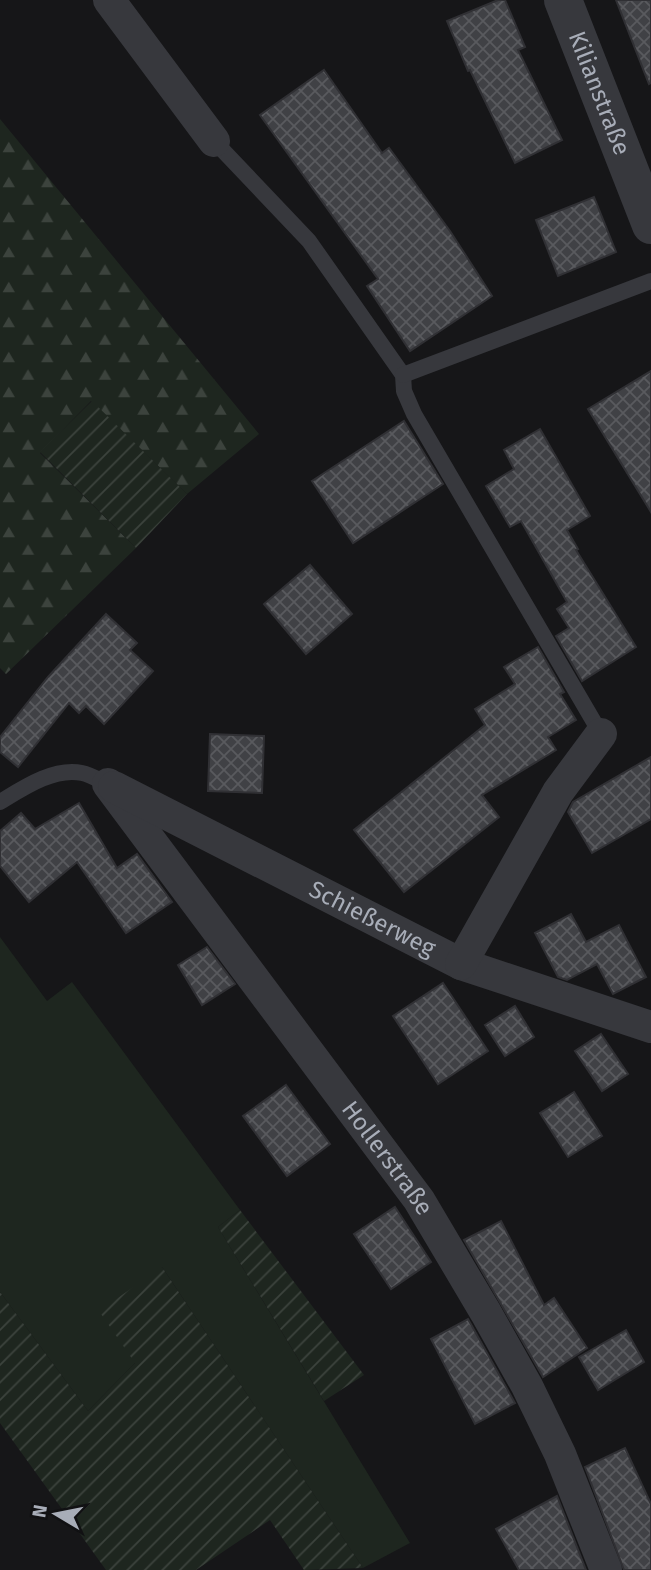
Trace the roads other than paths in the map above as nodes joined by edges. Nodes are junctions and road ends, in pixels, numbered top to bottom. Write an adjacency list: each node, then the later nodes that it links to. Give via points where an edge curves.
1 (109, 0): 3 (street)
2 (563, 0): 4 (street, Kilianstraße)
3 (214, 141): 6 (lane, via 309,241)
4 (651, 225)
5 (651, 281): 6 (lane)
6 (403, 375): 7 (lane, via 414,414)
7 (601, 734): 10 (street, via 558,792)
8 (108, 783): 9 (lane, via 67,772); 10 (street, Schießerweg); 12 (street, Hollerstraße, via 419,1200 527,1387 560,1454)
9 (0, 802)
10 (461, 964): 11 (street, Schießerweg)
11 (651, 1027)
12 (606, 1570)

